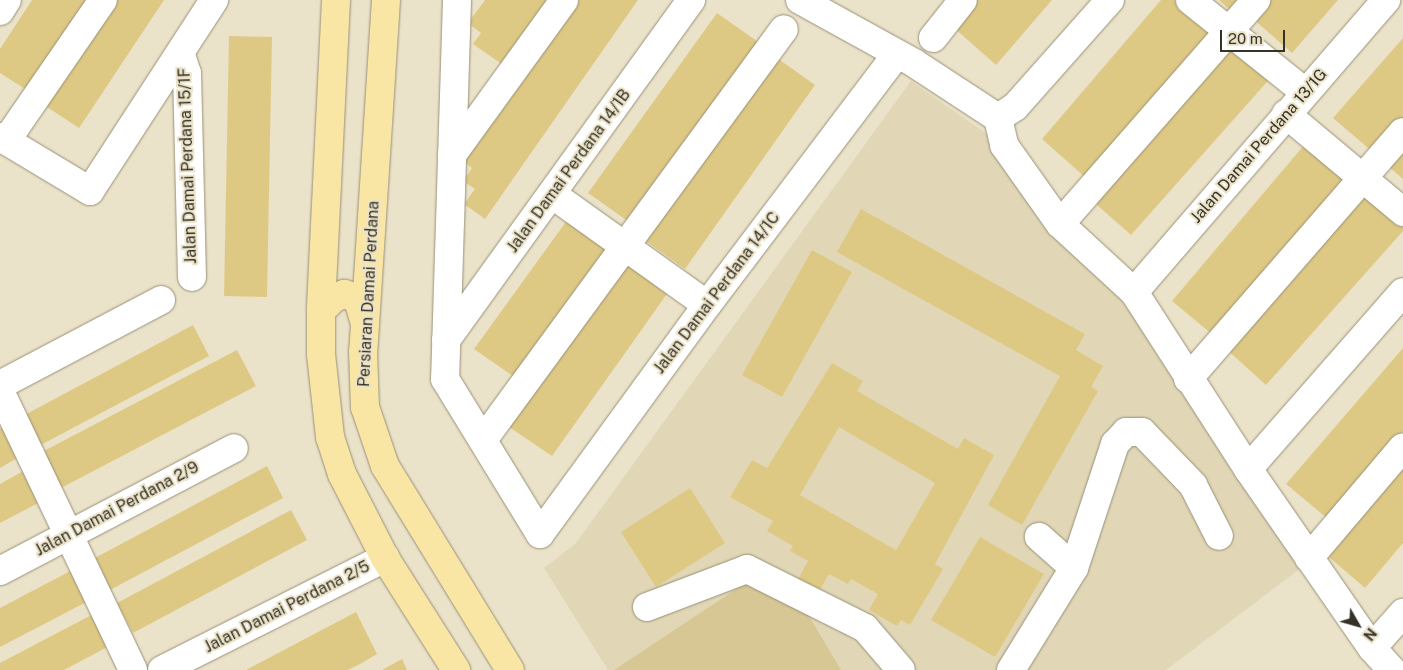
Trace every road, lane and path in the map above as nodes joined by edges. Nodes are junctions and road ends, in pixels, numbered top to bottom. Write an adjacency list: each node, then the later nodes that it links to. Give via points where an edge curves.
1 (7, 0): 15 (street)
2 (103, 0): 25 (street)
3 (214, 0): 20 (street)
4 (336, 0): 37 (main road)
5 (386, 0): 38 (main road, Persiaran Damai Perdana)
6 (457, 0): 26 (street)
7 (564, 0): 26 (street)
8 (691, 0): 28 (street, Jalan Damai Perdana 14/1B)
9 (800, 0): 19 (street)
10 (962, 0): 18 (street)
11 (1110, 0): 23 (street, via 1015,106)
12 (1190, 0): 17 (street)
13 (1256, 0): 17 (street)
14 (1386, 0): 21 (street, Jalan Damai Perdana 13/1G)
15 (0, 11)
16 (784, 29): 31 (street)
17 (1230, 31): 21 (street); 30 (street)
18 (933, 38)
19 (897, 54): 23 (street); 36 (street, Jalan Damai Perdana 14/1C)
20 (180, 55): 25 (street, via 90,191); 32 (street, Jalan Damai Perdana 15/1F, via 188,74)
21 (1305, 92): 22 (street, Jalan Damai Perdana 13/1G)
22 (1286, 114): 27 (street); 33 (street, Jalan Damai Perdana 13/1G)
23 (998, 118): 30 (street, via 1004,145)
24 (1403, 132): 27 (street)
25 (3, 139)
26 (452, 155): 39 (street)
27 (1362, 177): 29 (street); 40 (street)
28 (553, 195): 31 (street); 39 (street, Jalan Damai Perdana 14/1B)
29 (1403, 212)
30 (1060, 224): 33 (street)
31 (625, 246): 36 (street); 43 (street)
32 (192, 277)
33 (1134, 292): 40 (street)
34 (1403, 292): 46 (street)
35 (161, 300): 41 (street)
36 (707, 305): 43 (street, Jalan Damai Perdana 14/1C, via 540,534)
37 (321, 311): 38 (main road, via 334,298 344,294 354,297 359,303); 50 (main road, via 321,354 330,437 342,474)
38 (365, 324): 60 (main road, Persiaran Damai Perdana, via 365,406 385,466)
39 (446, 340): 43 (street, via 445,379)
40 (1188, 379): 46 (street)
41 (0, 385)
42 (0, 392): 47 (street)
43 (483, 440)
44 (1403, 447): 51 (street)
45 (234, 448): 47 (street, Jalan Damai Perdana 2/9)
46 (1248, 469): 51 (street)
47 (69, 535): 53 (street, Jalan Damai Perdana 2/9); 57 (street)
48 (1038, 536): 52 (street)
49 (1219, 536): 52 (street, via 1193,485 1142,432 1126,432 1115,444)
50 (385, 558): 58 (street, Jalan Damai Perdana 2/5); 59 (main road)
51 (1309, 558): 56 (street)
52 (1074, 568): 62 (street)
53 (0, 571)
54 (647, 607): 61 (street, via 747,569 865,628)
55 (1403, 612): 56 (street)
56 (1372, 648): 63 (street)
57 (133, 670)
58 (162, 670)
59 (456, 670)
60 (510, 670)
61 (901, 670)
62 (1011, 670)
63 (1392, 670)

